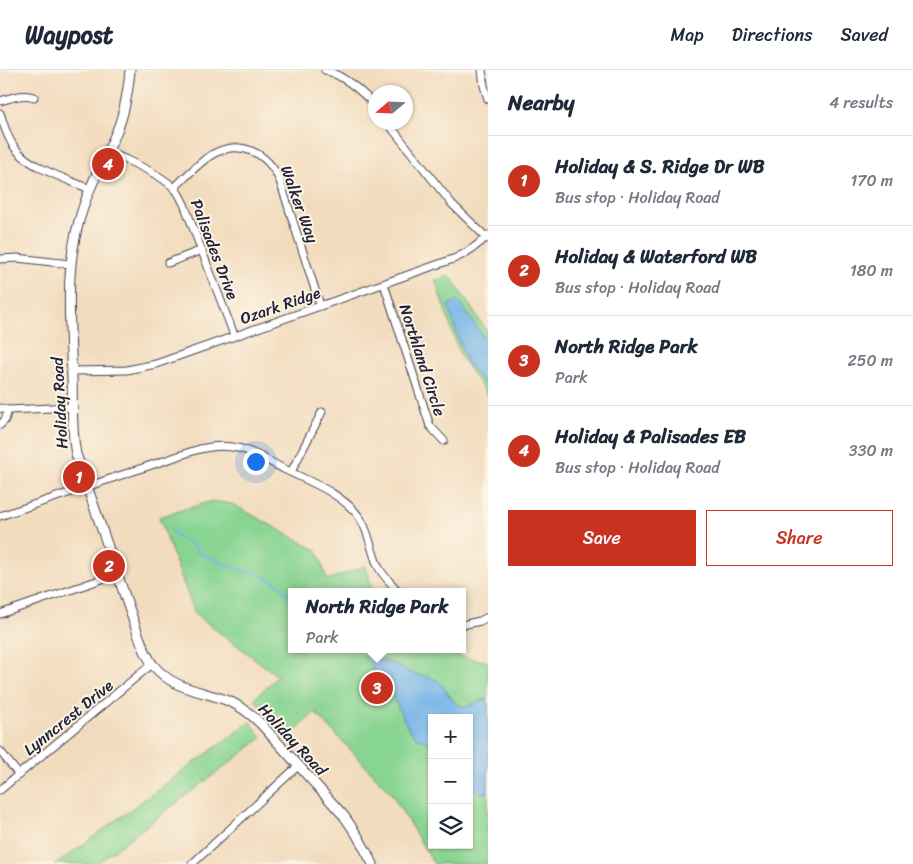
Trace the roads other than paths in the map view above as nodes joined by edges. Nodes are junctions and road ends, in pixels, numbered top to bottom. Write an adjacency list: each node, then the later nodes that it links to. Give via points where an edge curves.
1 (130, 70): 10 (street, Holiday Road, via 123,112)
2 (325, 70): 5 (street, via 352,84)
3 (482, 70): 6 (street)
4 (34, 97): 7 (street, via 22,95)
5 (368, 99)
6 (488, 99)
7 (0, 101)
8 (0, 113): 12 (street, via 10,141 19,153 38,166)
9 (394, 130): 13 (street, via 452,204)
10 (108, 151): 11 (street, Palisades Drive); 12 (street, Holiday Road)
11 (174, 188): 14 (street, Palisades Drive, via 184,204); 19 (street, Walker Way, via 219,151 240,148 262,156 271,164 280,181)
12 (90, 189): 17 (street, Holiday Road, via 78,221)
13 (487, 237): 18 (street, Ozark Ridge, via 467,253)
14 (202, 250): 16 (street); 20 (street, Palisades Drive)
15 (0, 259): 17 (street)
16 (168, 263)
17 (70, 264): 21 (street, Holiday Road)
18 (384, 284): 19 (street, Ozark Ridge); 27 (street, Northland Circle, via 430,426)
19 (320, 305): 20 (street, Ozark Ridge)
20 (234, 336): 21 (street, Ozark Ridge, via 156,364 127,370)
21 (72, 371): 22 (street, Holiday Road)
22 (73, 407): 24 (street); 29 (street, Holiday Road, via 74,445)
23 (0, 408): 24 (street)
24 (8, 410): 26 (street)
25 (322, 412): 28 (street)
26 (0, 425)
27 (444, 442)
28 (291, 472): 29 (street, via 242,449 215,446 193,450); 32 (street, via 351,507 365,528 379,568)
29 (87, 486): 30 (street); 31 (street, Holiday Road)
30 (0, 516)
31 (117, 574): 33 (street); 36 (street, Holiday Road)
32 (395, 588)
33 (0, 614)
34 (488, 617): 35 (street)
35 (466, 624)
36 (152, 664): 38 (street, Holiday Road, via 179,685 227,700 249,712); 39 (street, Lynncrest Drive)
37 (0, 751): 39 (street)
38 (298, 766): 41 (street); 42 (street, Holiday Road, via 352,827)
39 (19, 775): 40 (street, Lynncrest Drive)
40 (0, 790)
41 (192, 864)
42 (373, 864)

